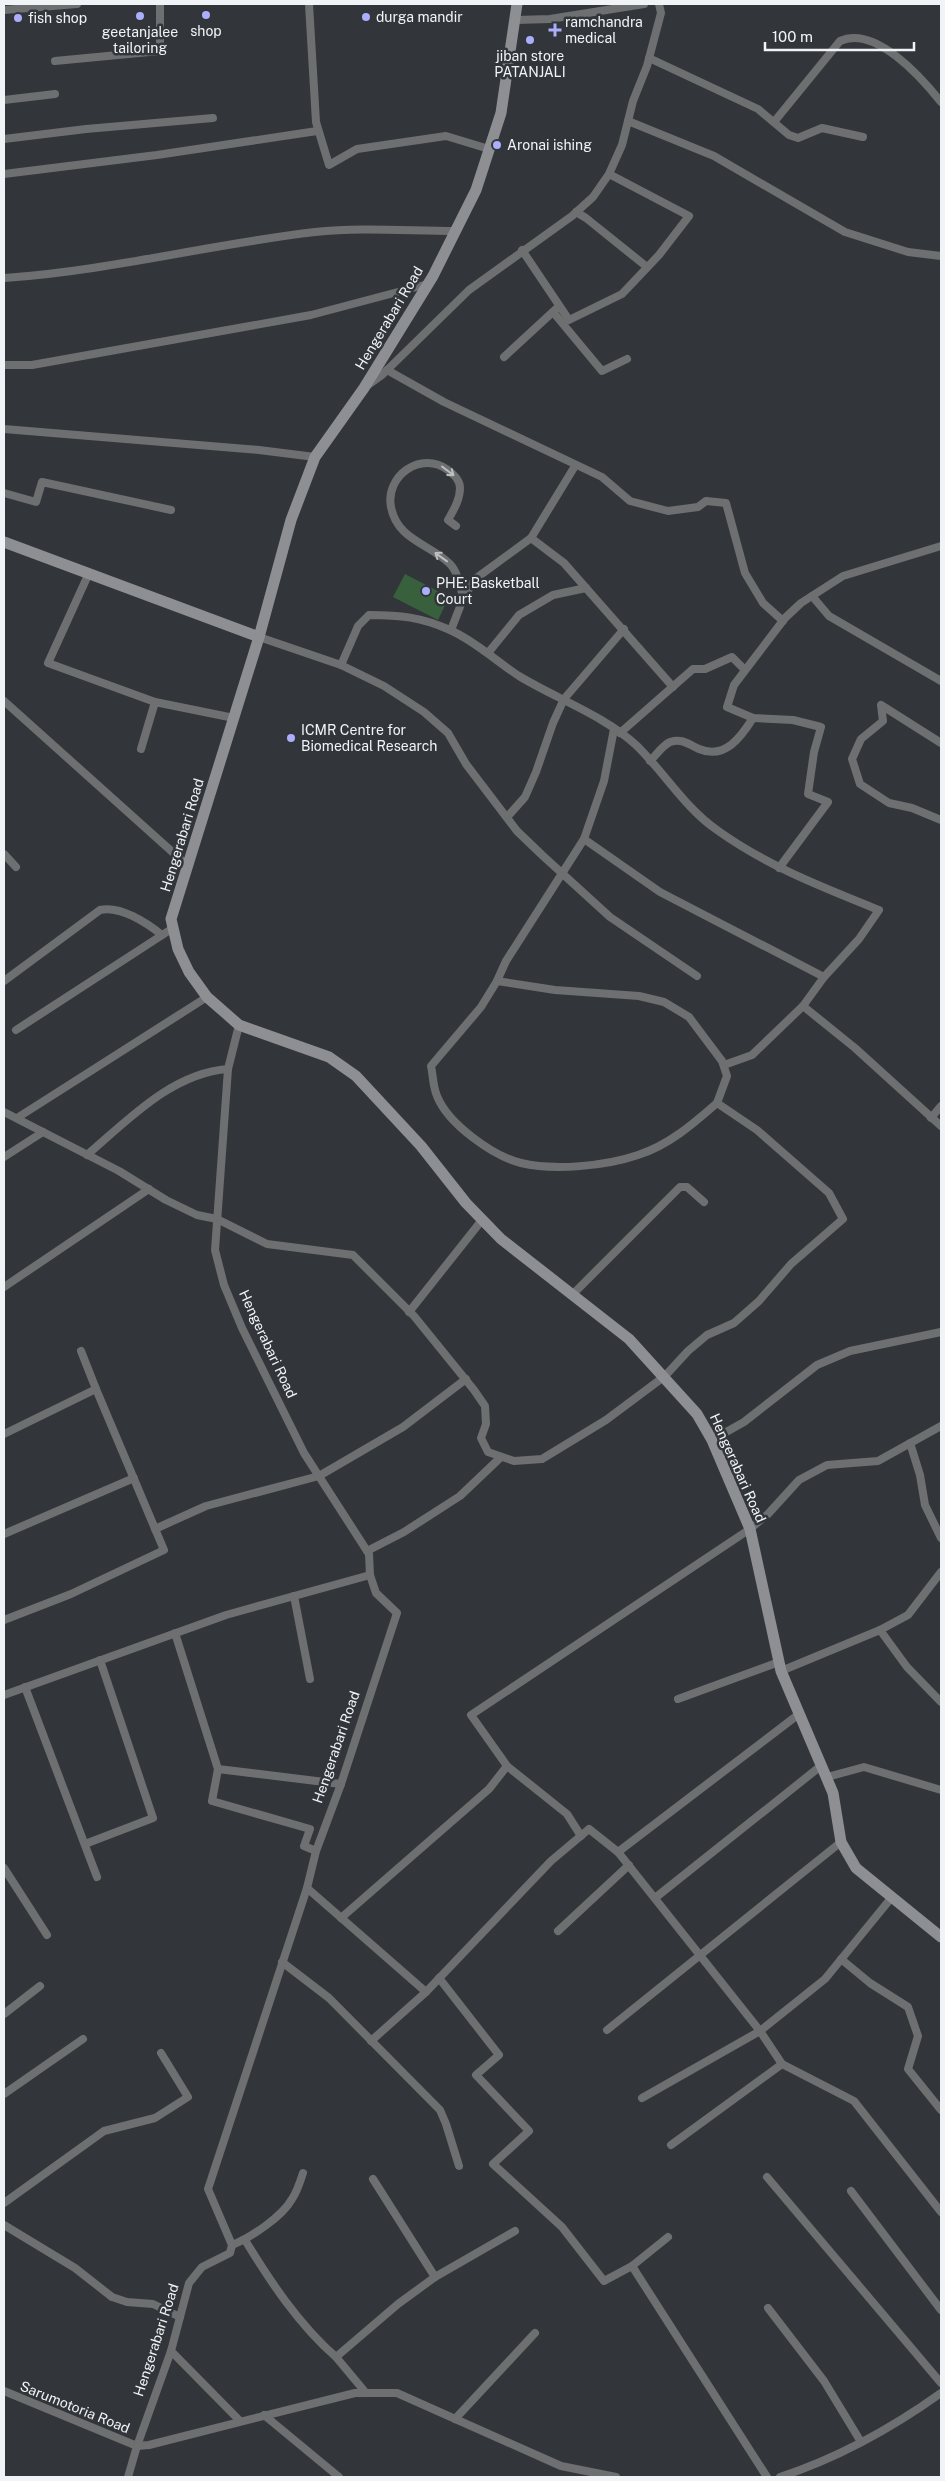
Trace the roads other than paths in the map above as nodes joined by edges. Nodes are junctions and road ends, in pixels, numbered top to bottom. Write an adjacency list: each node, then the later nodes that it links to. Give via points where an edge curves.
1 (61, 4): 2 (street); 8 (street)
2 (76, 4)
3 (160, 4): 11 (street, via 160,51)
4 (309, 4): 18 (street)
5 (517, 4): 9 (main road, Hengerabari Road)
6 (644, 4): 9 (street, via 550,19)
7 (659, 4): 10 (street, via 661,13)
8 (4, 10)
9 (516, 20): 21 (main road, Hengerabari Road, via 501,112)
10 (649, 58): 16 (street); 17 (street, via 758,109)
11 (55, 61)
12 (55, 94): 13 (street)
13 (4, 100)
14 (941, 102): 17 (street, via 924,81 883,46 868,39 849,37 840,41)
15 (213, 118): 20 (street)
16 (628, 122): 23 (street); 27 (street, via 714,156 845,232 908,252)
17 (774, 122): 19 (street, via 798,138 822,128)
18 (318, 131): 21 (street, via 329,165 357,149 446,136); 22 (street)
19 (863, 137)
20 (4, 139)
21 (489, 149): 25 (main road, Hengerabari Road, via 476,190)
22 (4, 174)
23 (609, 174): 24 (street, via 593,197); 28 (street, via 689,216)
24 (576, 212): 26 (street); 28 (street)
25 (455, 231): 29 (street, via 317,232 48,275); 30 (main road, Hengerabari Road)
26 (522, 250): 31 (street); 36 (street, via 469,290)
27 (941, 256)
28 (647, 267): 31 (street, via 622,294 569,320)
29 (4, 278)
30 (428, 284): 35 (street, via 311,315 32,365); 37 (main road, Hengerabari Road)
31 (560, 306): 32 (street)
32 (553, 312): 33 (street); 34 (street, via 602,371)
33 (504, 357)
34 (627, 359)
35 (4, 365)
36 (387, 370): 37 (street); 40 (street, via 444,402)
37 (364, 388): 39 (main road, Hengerabari Road)
38 (4, 429): 39 (street)
39 (315, 457): 54 (main road, Hengerabari Road, via 291,520)
40 (575, 466): 44 (street); 51 (street, via 602,477 630,501 643,506 668,511 698,507 706,501 726,503 745,573 764,603)
41 (4, 493): 42 (street, via 36,502 42,482)
42 (171, 510)
43 (456, 526): 50 (street, one-way to 43, via 451,564 412,540 393,513 390,506 394,485 401,474 424,462 438,463 455,476 460,487 458,501 448,520)
44 (532, 538): 48 (street, via 564,563); 50 (street, via 475,579)
45 (4, 542): 47 (main road)
46 (941, 546): 49 (street, via 844,576)
47 (89, 574): 54 (main road); 62 (street, via 48,663)
48 (586, 588): 53 (street); 55 (street, via 553,595 519,615)
49 (812, 596): 51 (street); 58 (street, via 828,616)
50 (463, 599): 52 (street)
51 (783, 621): 57 (street)
52 (451, 630): 55 (street); 56 (street, via 410,616 369,614 358,626)
53 (624, 630): 59 (street); 60 (street)
54 (259, 637): 56 (street); 63 (main road, Hengerabari Road)
55 (488, 653): 60 (street, via 520,676)
56 (341, 665): 69 (street, via 384,686 424,712 448,733 466,764)
57 (745, 670): 59 (street, via 732,657 705,669 693,669); 64 (street, via 734,685 728,707)
58 (941, 681)
59 (673, 687): 65 (street)
60 (564, 699): 65 (street); 69 (street, via 525,797)
61 (4, 701): 73 (street)
62 (155, 702): 63 (street); 67 (street)
63 (234, 718): 73 (main road, Hengerabari Road)
64 (753, 718): 68 (street, via 741,738 731,747 714,751 700,749 685,740 669,742); 75 (street, via 793,720 821,727 808,794 828,802)
65 (617, 731): 68 (street); 71 (street)
66 (941, 743): 70 (street, via 881,705 883,721 861,739 852,759 860,784 889,803)
67 (142, 748)
68 (650, 761): 75 (street, via 714,828)
69 (508, 816): 76 (street, via 517,831)
70 (941, 820)
71 (584, 839): 76 (street); 80 (street, via 660,892)
72 (4, 854): 74 (street)
73 (188, 866): 77 (main road, Hengerabari Road, via 171,919)
74 (16, 868)
75 (780, 868): 80 (street, via 879,910 859,939)
76 (563, 876): 79 (street, via 610,917); 82 (street, via 506,961)
77 (173, 928): 78 (street); 83 (main road, Hengerabari Road, via 189,972)
78 (162, 935): 81 (street, via 118,911 100,910); 86 (street)
79 (697, 976)
80 (824, 976): 84 (street)
81 (4, 980)
82 (497, 981): 87 (street, via 555,990 639,996 664,1002 689,1017); 89 (street, via 481,1007 431,1066 437,1096 457,1126 482,1144 521,1163 577,1167 638,1156 684,1132)
83 (207, 997): 85 (main road, Hengerabari Road); 92 (street)
84 (802, 1006): 87 (street, via 752,1055); 93 (street, via 855,1048)
85 (239, 1025): 88 (street, Hengerabari Road); 101 (main road, Hengerabari Road, via 329,1057 356,1076 421,1146)
86 (16, 1030)
87 (724, 1065): 89 (street, via 727,1076)
88 (228, 1069): 96 (street, via 210,1070 175,1086 141,1109); 100 (street, Hengerabari Road)
89 (717, 1103): 107 (street, via 757,1130 816,1181 829,1193 843,1219 791,1264 734,1323 707,1335)
90 (941, 1106): 93 (street)
91 (4, 1112): 92 (street)
92 (17, 1118): 95 (street)
93 (931, 1118): 94 (street)
94 (941, 1126)
95 (43, 1132): 96 (street); 97 (street)
96 (87, 1155): 98 (street)
97 (4, 1157)
98 (149, 1189): 100 (street, via 197,1215); 102 (street)
99 (704, 1202): 103 (street, via 687,1187 680,1187)
100 (217, 1218): 104 (street, via 267,1244 353,1256); 115 (street, Hengerabari Road, via 215,1250 224,1285 304,1453)
101 (482, 1220): 103 (main road, Hengerabari Road); 104 (street)
102 (4, 1287)
103 (572, 1295): 107 (main road, Hengerabari Road, via 629,1339)
104 (409, 1312): 108 (street)
105 (941, 1332): 112 (street, via 850,1351 817,1365 744,1422)
106 (81, 1351): 109 (street)
107 (665, 1376): 112 (main road, Hengerabari Road, via 698,1414); 114 (street, via 606,1420 542,1459 514,1462)
108 (466, 1379): 114 (street, via 485,1406 486,1424 481,1438 488,1452); 115 (street, via 403,1427)
109 (96, 1389): 111 (street); 116 (street)
110 (941, 1426): 113 (street)
111 (4, 1434)
112 (712, 1440): 118 (main road, Hengerabari Road)
113 (910, 1443): 118 (street, via 878,1461 828,1466 799,1480); 120 (street, via 925,1505)
114 (501, 1457): 121 (street, via 460,1496)
115 (319, 1476): 117 (street, via 206,1506); 121 (street, Hengerabari Road)
116 (134, 1478): 117 (street); 119 (street)
117 (155, 1529): 125 (street, via 164,1550 71,1594)
118 (750, 1529): 129 (main road, Hengerabari Road); 137 (street, via 471,1715)
119 (4, 1534)
120 (941, 1538)
121 (367, 1551): 123 (street, Hengerabari Road)
122 (941, 1572): 126 (street, via 908,1615)
123 (370, 1575): 124 (street); 140 (street, Hengerabari Road, via 376,1593 397,1613)
124 (294, 1596): 127 (street); 130 (street)
125 (4, 1620)
126 (880, 1630): 129 (street); 134 (street, via 907,1667)
127 (175, 1633): 128 (street); 138 (street)
128 (100, 1660): 131 (street); 144 (street, via 153,1818)
129 (780, 1666): 133 (street); 135 (main road, Hengerabari Road)
130 (310, 1679)
131 (25, 1687): 132 (street); 144 (street)
132 (4, 1694)
133 (678, 1699)
134 (941, 1702)
135 (799, 1714): 136 (main road, Hengerabari Road); 146 (street)
136 (822, 1765): 139 (main road, Hengerabari Road); 152 (street)
137 (507, 1766): 142 (street, via 567,1814); 153 (street, via 489,1789)
138 (218, 1769): 140 (street); 145 (street, via 212,1801 310,1829 304,1846)
139 (827, 1778): 141 (street, via 864,1767); 143 (main road, Hengerabari Road, via 833,1793)
140 (341, 1784): 145 (street, Hengerabari Road)
141 (941, 1790)
142 (581, 1836): 146 (street, via 590,1829); 160 (street, via 551,1861)
143 (841, 1842): 151 (main road, Hengerabari Road, via 856,1868); 157 (street)
144 (85, 1844): 149 (street)
145 (316, 1851): 150 (street, Hengerabari Road)
146 (618, 1852): 147 (street)
147 (629, 1865): 152 (street); 154 (street)
148 (4, 1868): 155 (street)
149 (97, 1876)
150 (307, 1888): 153 (street); 159 (street, Hengerabari Road)
151 (892, 1897): 156 (main road, Hengerabari Road); 158 (street)
152 (655, 1898): 157 (street)
153 (341, 1918): 162 (street)
154 (558, 1931)
155 (48, 1935)
156 (941, 1937)
157 (700, 1954): 164 (street); 165 (street)
158 (841, 1959): 165 (street, via 825,1979); 172 (street, via 870,1983 908,2007 918,2036 908,2069)
159 (282, 1962): 167 (street, via 329,1998); 185 (street, Hengerabari Road, via 208,2189)
160 (439, 1978): 162 (street); 186 (street, via 499,2055 476,2075 529,2131 493,2164 562,2227 604,2281)
161 (40, 1986): 163 (street)
162 (426, 1992): 167 (street)
163 (4, 2014)
164 (607, 2030)
165 (760, 2031): 169 (street); 171 (street)
166 (83, 2039): 170 (street)
167 (371, 2040): 174 (street, via 440,2110)
168 (160, 2053): 179 (street, via 188,2097 155,2118 104,2131)
169 (782, 2064): 173 (street); 180 (street, via 854,2101)
170 (4, 2094)
171 (642, 2098)
172 (941, 2110)
173 (671, 2145)
174 (459, 2166)
175 (303, 2173): 184 (street, via 292,2200)
176 (767, 2177): 194 (street)
177 (373, 2179): 187 (street)
178 (852, 2191): 189 (street)
179 (4, 2203)
180 (941, 2212)
181 (4, 2225): 190 (street, via 75,2268 112,2297 126,2302 153,2304)
182 (515, 2231): 187 (street)
183 (668, 2237): 186 (street)
184 (245, 2240): 185 (street); 193 (street, via 288,2305)
185 (232, 2244): 190 (street, Hengerabari Road, via 230,2253 202,2267 189,2284)
186 (632, 2266): 207 (street)
187 (435, 2277): 193 (street, via 398,2304)
188 (768, 2308): 201 (street, via 824,2381)
189 (941, 2310)
190 (180, 2317): 192 (street, Hengerabari Road)
191 (534, 2333): 199 (street)
192 (171, 2352): 200 (street); 202 (street, Hengerabari Road)
193 (336, 2358): 196 (street)
194 (941, 2384)
195 (4, 2391): 202 (street, Sarumotoria Road)
196 (366, 2393): 198 (street); 199 (street, via 397,2393)
197 (941, 2393): 201 (street, via 901,2422)
198 (264, 2415): 200 (street); 205 (street)
199 (455, 2419): 203 (street, via 561,2466)
200 (240, 2421): 202 (street)
201 (861, 2442): 208 (street, via 815,2465)
202 (137, 2446): 204 (street, Hengerabari Road)
203 (603, 2476): 206 (street)
204 (128, 2477)
205 (339, 2477)
206 (616, 2477)
207 (768, 2477)
208 (780, 2477)

